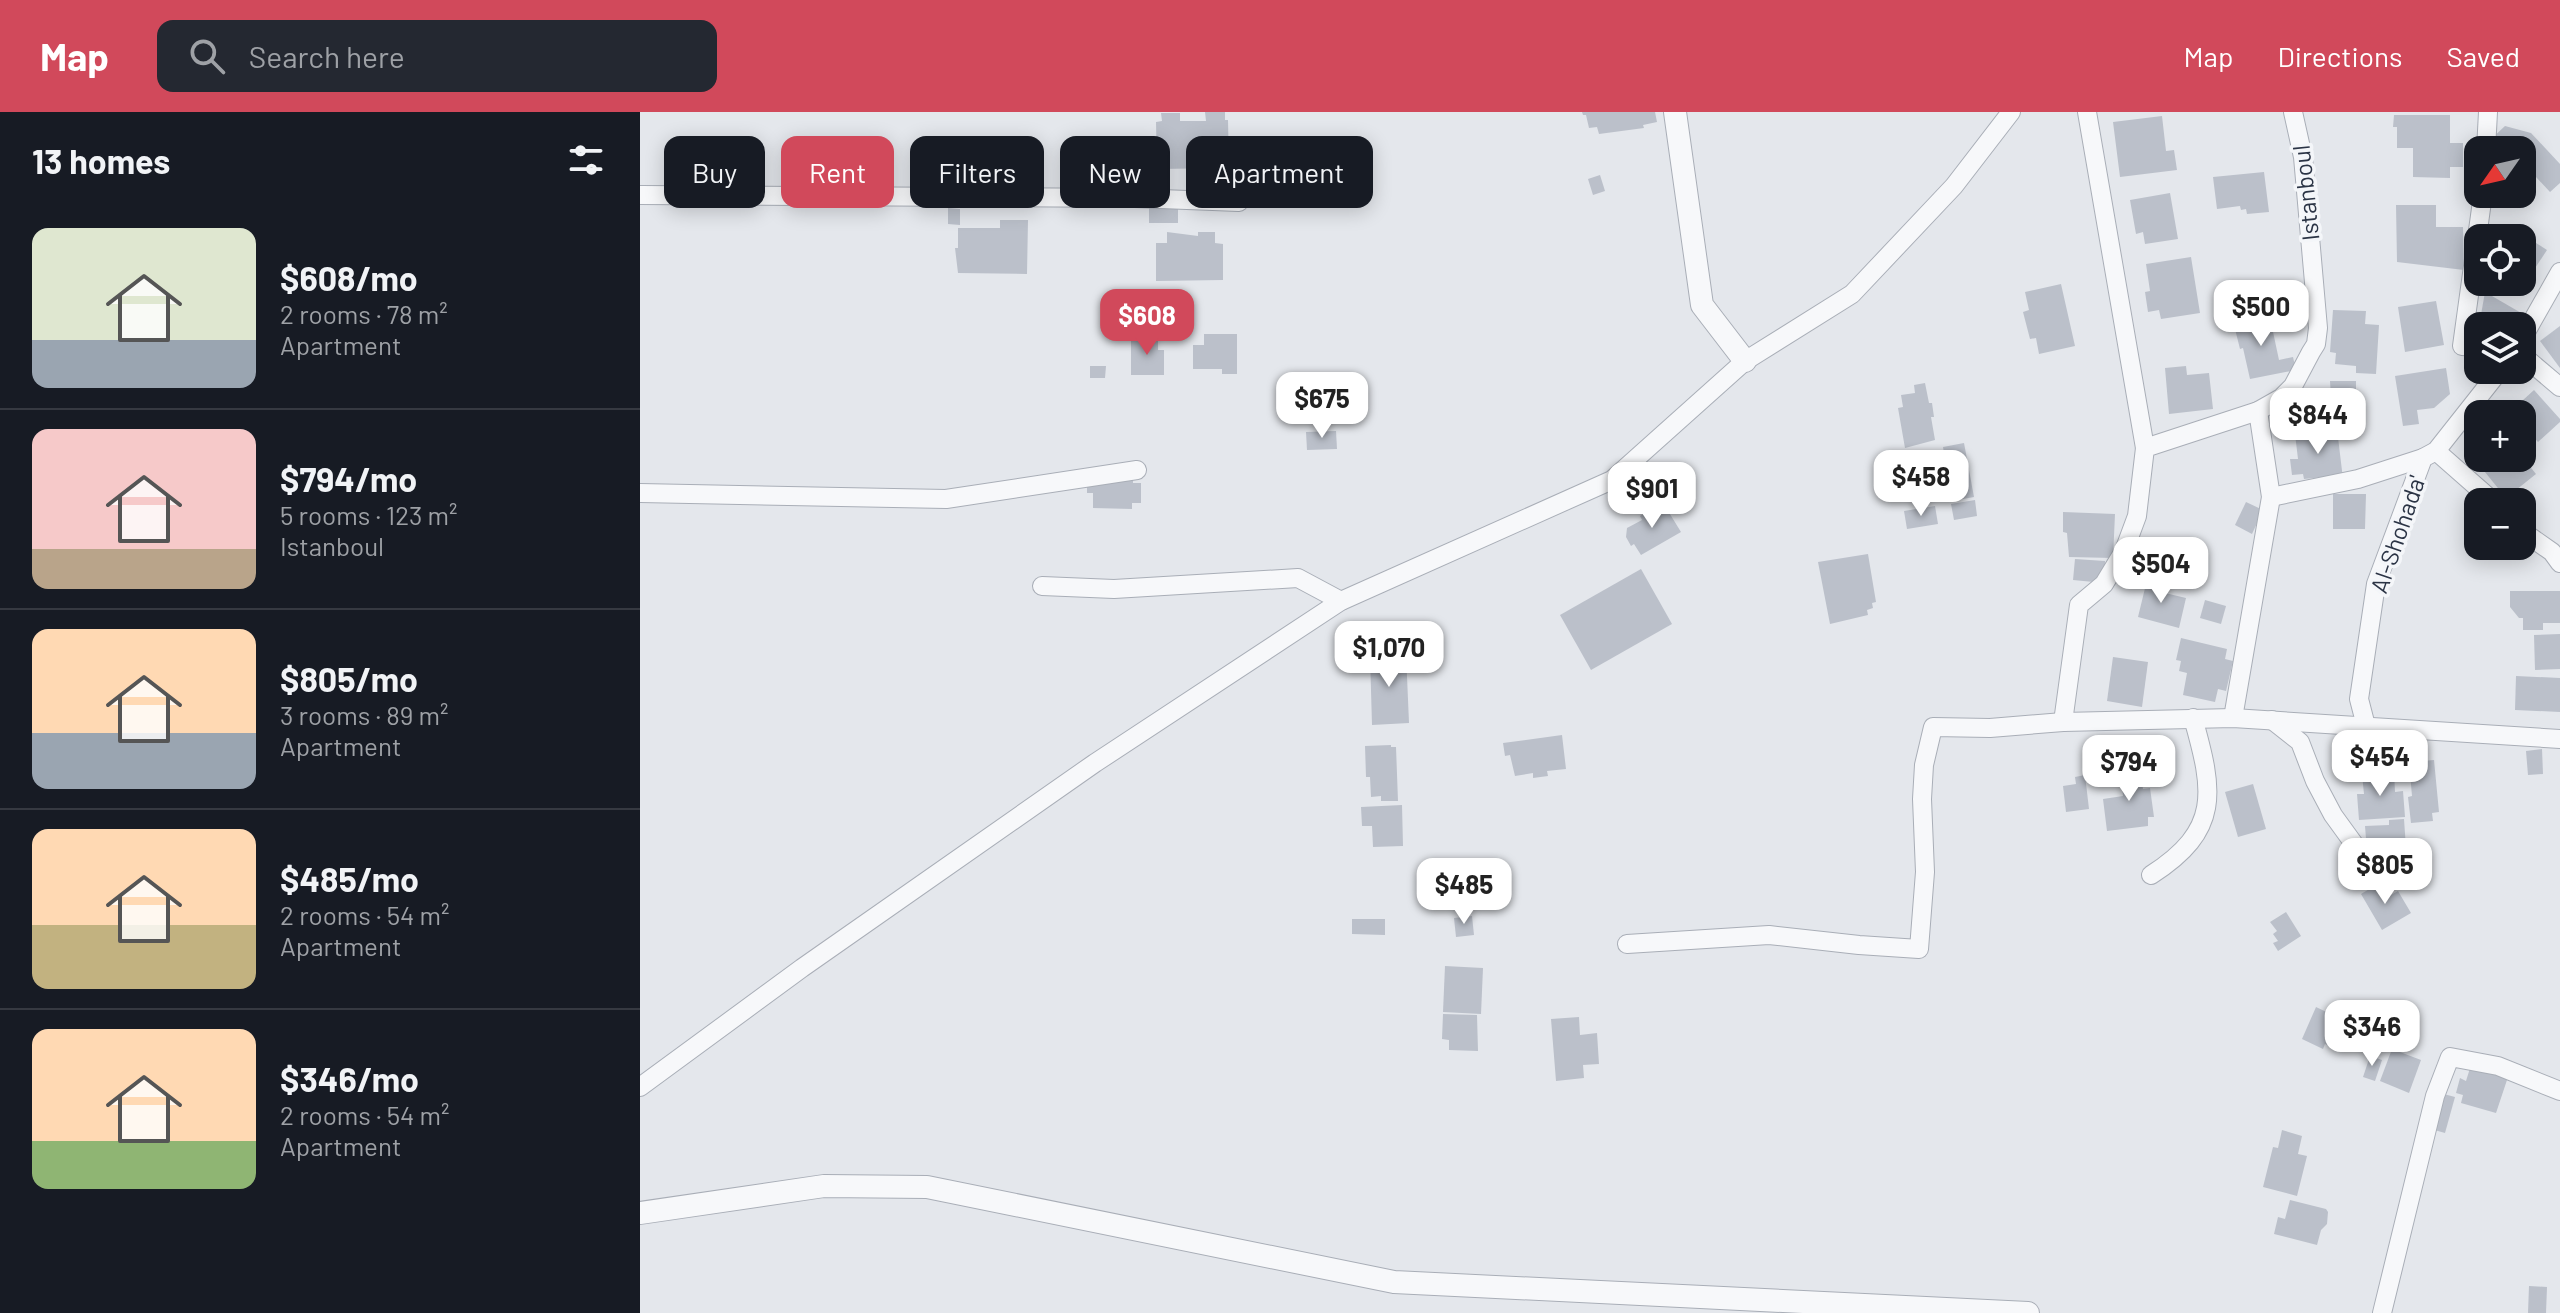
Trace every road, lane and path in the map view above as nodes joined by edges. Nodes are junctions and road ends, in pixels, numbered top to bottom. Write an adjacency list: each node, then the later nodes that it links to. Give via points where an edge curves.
1 (1675, 112): 13 (street, via 1702,305)
2 (2011, 112): 13 (street, via 1954,186 1852,294)
3 (2087, 112): 18 (street)
4 (2293, 112): 17 (street, Istanboul, via 2303,157 2318,335 2293,386)
5 (2488, 112): 6 (street)
6 (2487, 136)
7 (640, 195): 8 (street)
8 (1186, 200)
9 (2481, 208): 11 (street)
10 (2560, 272): 12 (street)
11 (2467, 312)
12 (2536, 314)
13 (1745, 361): 27 (street, via 1612,480)
14 (2536, 367): 16 (street)
15 (2488, 384): 19 (street, Al-Shohada')
16 (2560, 387)
17 (2258, 411): 18 (street, Istanboul); 23 (street)
18 (2145, 448): 31 (street, via 2137,516 2124,551 2104,584 2079,605)
19 (2430, 454): 21 (street); 23 (street, via 2358,479); 32 (street, Al-Shohada', via 2376,584 2359,699)
20 (1137, 470): 22 (street, via 946,499)
21 (2475, 488)
22 (640, 493)
23 (2271, 497): 29 (street)
24 (2536, 541): 25 (street)
25 (2560, 563)
26 (1042, 586): 27 (street, via 1114,589 1298,578)
27 (1341, 601): 37 (street, via 1095,763)
28 (2193, 718): 29 (street); 31 (street); 35 (street, via 2204,754 2208,808 2195,838)
29 (2233, 718): 30 (street)
30 (2272, 720): 32 (street); 34 (street, via 2300,742 2333,815)
31 (2063, 722): 36 (street, via 1933,727 1924,765 1919,949 1769,935)
32 (2366, 726): 33 (street)
33 (2560, 739)
34 (2362, 855)
35 (2151, 875)
36 (1627, 944)
37 (640, 1087)
38 (2560, 1091): 41 (street, via 2498,1066 2450,1057 2427,1126)
39 (640, 1213): 40 (street, via 824,1186 927,1187 1394,1282)
40 (2028, 1313)
41 (2382, 1313)

